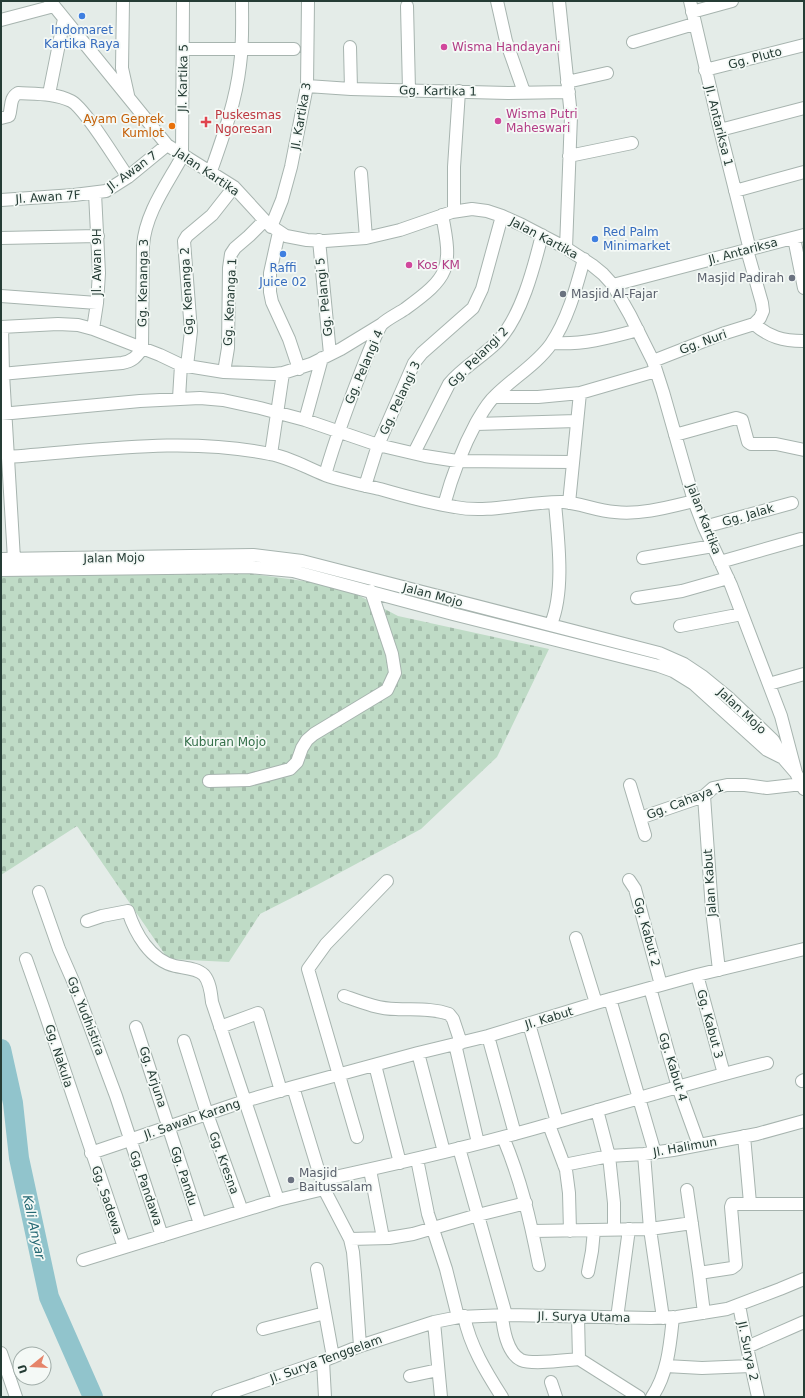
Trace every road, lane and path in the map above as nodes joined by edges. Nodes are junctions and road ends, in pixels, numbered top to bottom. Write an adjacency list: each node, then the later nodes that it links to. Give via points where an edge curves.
1 (122, 1): 27 (street, via 122,68)
2 (183, 1): 15 (street, Jl. Kartika 5)
3 (242, 1): 17 (street)
4 (308, 1): 20 (street, Jl. Kartika 3)
5 (497, 1): 25 (street, via 506,42)
6 (559, 1): 21 (street)
7 (732, 1): 10 (street)
8 (407, 6): 23 (street)
9 (58, 9): 11 (street); 26 (street); 27 (street, Jalan Kartika)
10 (692, 12): 12 (street); 18 (street, Jl. Antariksa 1)
11 (1, 20)
12 (633, 42)
13 (804, 45): 18 (street, Gg. Pluto)
14 (350, 47): 22 (street)
15 (183, 49): 17 (street); 33 (street, Jl. Kartika 5)
16 (294, 49): 17 (street)
17 (241, 50): 35 (street, via 231,110)
18 (705, 70): 30 (street, Jl. Antariksa 1)
19 (608, 73): 21 (street, Gg. Kartika 1)
20 (307, 86): 22 (street, Gg. Kartika 1); 46 (street, Jl. Kartika 3, via 291,167)
21 (568, 87): 25 (street, Gg. Kartika 1); 34 (street, via 571,128)
22 (351, 89): 23 (street, Gg. Kartika 1)
23 (409, 90): 24 (street, Gg. Kartika 1)
24 (459, 91): 25 (street, Gg. Kartika 1); 43 (street)
25 (524, 92)
26 (49, 94): 29 (street, via 15,94 9,116); 38 (street, via 73,102 80,109)
27 (130, 100): 32 (street, Jalan Kartika)
28 (804, 108): 30 (street)
29 (1, 118)
30 (720, 130): 40 (street, Jl. Antariksa 1)
31 (632, 143): 34 (street)
32 (167, 145): 33 (street, Jalan Kartika); 38 (street, Jl. Awan 7)
33 (183, 155): 35 (street, Jalan Kartika); 67 (street, Gg. Kenanga 3, via 156,204 145,231)
34 (569, 156): 53 (street)
35 (210, 171): 39 (street, Jalan Kartika)
36 (804, 172): 40 (street)
37 (361, 173): 51 (street)
38 (128, 177): 41 (street, Jl. Awan 7, via 106,191)
39 (234, 187): 46 (street, Jalan Kartika); 69 (street, Gg. Kenanga 2, via 212,215 184,241 191,330)
40 (735, 191): 54 (street, Jl. Antariksa 1)
41 (95, 194): 42 (street, Jl. Awan 7F); 48 (street, Jl. Awan 9H)
42 (1, 200)
43 (454, 211): 44 (street, Jalan Kartika); 45 (street, Jalan Kartika, via 472,209)
44 (442, 215): 51 (street, Jalan Kartika, via 400,230); 60 (street, Gg. Pelangi 4, via 448,247 446,268 440,280 420,298)
45 (502, 216): 47 (street, Jalan Kartika); 85 (street, Gg. Pelangi 3, via 477,301 473,308 414,363)
46 (271, 227): 52 (street, Jalan Kartika, via 295,239); 71 (street, via 270,292); 72 (street, Gg. Kenanga 1, via 250,236 231,254 228,348)
47 (542, 235): 53 (street, Jalan Kartika); 87 (street, Gg. Pelangi 2, via 536,260 511,324 498,341 449,384)
48 (98, 236): 50 (street); 59 (street, Jl. Awan 9H)
49 (799, 236): 54 (street, Jl. Antariksa); 57 (street)
50 (1, 238)
51 (366, 238): 52 (street, Jalan Kartika)
52 (319, 240): 68 (street, Gg. Pelangi 5)
53 (566, 248): 55 (street, Jalan Kartika)
54 (749, 250): 56 (street, Jl. Antariksa); 61 (street, Jl. Antariksa 1, via 763,311)
55 (584, 259): 56 (street, Jalan Kartika); 66 (street, via 565,318)
56 (613, 285): 64 (street, Jalan Kartika)
57 (804, 288)
58 (1, 296): 59 (street)
59 (97, 303): 63 (street, Jl. Awan 9H)
60 (382, 324): 68 (street); 83 (street, Gg. Pelangi 4)
61 (754, 324): 65 (street, via 778,339); 70 (street, Gg. Nuri, via 722,334)
62 (1, 327): 63 (street, via 69,324); 73 (street)
63 (93, 329): 67 (street)
64 (638, 330): 66 (street, via 592,342); 70 (street, Jalan Kartika)
65 (803, 341)
66 (552, 343): 76 (street)
67 (142, 348): 69 (street); 73 (street, via 130,362)
68 (326, 356): 71 (street); 80 (street)
69 (184, 366): 72 (street); 77 (street, Gg. Kenanga 2)
70 (654, 366): 75 (street, Gg. Nuri); 84 (street, Jalan Kartika)
71 (299, 369): 74 (street)
72 (224, 372): 74 (street)
73 (2, 374): 79 (street)
74 (283, 374): 78 (street)
75 (580, 393): 76 (street, Gg. Nuri, via 538,397); 81 (street)
76 (494, 396): 82 (street)
77 (178, 398): 78 (street, via 223,400); 79 (street)
78 (277, 412): 80 (street); 88 (street)
79 (3, 414): 89 (street)
80 (305, 420): 83 (street)
81 (577, 421): 82 (street); 91 (street)
82 (476, 424): 90 (street)
83 (338, 432): 85 (street); 92 (street, Gg. Pelangi 4)
84 (676, 435): 86 (street, via 740,418 751,444 776,444); 94 (street, Jalan Kartika)
85 (378, 445): 87 (street); 93 (street, Gg. Pelangi 3)
86 (804, 450)
87 (414, 453): 90 (street)
88 (271, 454): 89 (street, via 232,448 165,444); 92 (street)
89 (8, 457): 104 (street)
90 (458, 461): 91 (street); 98 (street)
91 (573, 462): 96 (street)
92 (325, 475): 93 (street)
93 (365, 486): 98 (street)
94 (694, 501): 96 (street, via 628,512 608,511); 99 (street, Jalan Kartika)
95 (555, 503): 96 (street); 98 (street, via 470,510); 113 (street, via 559,577)
96 (569, 503)
97 (792, 503): 99 (street, Gg. Jalak)
98 (444, 505)
99 (704, 527): 101 (street, Jalan Kartika)
100 (800, 539): 105 (street)
101 (713, 546): 102 (street); 105 (street, Jalan Kartika)
102 (643, 558)
103 (1, 559): 104 (street, Jalan Mojo)
104 (14, 559): 110 (street, Jalan Mojo, via 253,555 302,561)
105 (720, 562): 107 (street, Jalan Kartika)
106 (1, 570): 108 (street, via 293,570)
107 (728, 578): 109 (street, via 682,591); 112 (street, Jalan Kartika)
108 (371, 591): 111 (street); 119 (street, via 392,654 395,673 386,690 314,734 307,740 297,762 290,769 249,780)
109 (637, 598)
110 (456, 601): 111 (street); 113 (street, Jalan Mojo)
111 (453, 614): 117 (street, via 673,671 694,684 767,750)
112 (742, 614): 114 (street); 116 (street, Jalan Kartika)
113 (551, 624): 117 (street, Jalan Mojo, via 659,653 684,664 730,699 773,740)
114 (680, 626)
115 (804, 674): 116 (street)
116 (769, 684): 118 (street, Jalan Kartika, via 781,716)
117 (784, 758): 118 (street, Jalan Mojo)
118 (796, 773): 121 (street, Jalan Mojo)
119 (209, 781)
120 (630, 785): 123 (street, Gg. Cahaya 1)
121 (803, 787): 122 (street, Gg. Cahaya 1, via 727,785 713,788)
122 (704, 796): 123 (street, Gg. Cahaya 1); 132 (street, Jalan Kabut)
123 (640, 818): 124 (street, Gg. Cahaya 1)
124 (645, 835)
125 (629, 880): 134 (street, Gg. Kabut 2, via 635,889)
126 (387, 881): 147 (street, via 326,944 308,969)
127 (39, 892): 162 (street, Gg. Yudhistira, via 59,949 74,981)
128 (87, 921): 140 (street, via 128,911 142,940 155,955 173,965 203,974 207,979)
129 (576, 938): 137 (street)
130 (804, 949): 132 (street, Jl. Kabut)
131 (26, 959): 167 (street, Gg. Nakula)
132 (719, 970): 133 (street, Jl. Kabut)
133 (697, 975): 134 (street, Jl. Kabut); 148 (street, Gg. Kabut 3)
134 (656, 987): 136 (street, Jl. Kabut); 150 (street, Gg. Kabut 4)
135 (344, 996): 143 (street, via 388,1009 432,1010 449,1014 453,1019)
136 (610, 1000): 137 (street, Jl. Kabut); 168 (street)
137 (596, 1003): 138 (street, Jl. Kabut)
138 (529, 1024): 141 (street, Jl. Kabut); 156 (street)
139 (136, 1027): 157 (street, Gg. Arjuna)
140 (220, 1027): 151 (street, via 258,1012); 152 (street)
141 (488, 1036): 143 (street, Jl. Kabut); 158 (street)
142 (184, 1041): 154 (street, Gg. Kresna)
143 (458, 1044): 144 (street, Jl. Kabut); 163 (street)
144 (418, 1053): 146 (street, Jl. Kabut); 166 (street)
145 (767, 1063): 148 (street)
146 (375, 1065): 147 (street, Jl. Kabut); 171 (street)
147 (339, 1074): 149 (street, Jl. Kabut); 160 (street)
148 (724, 1074): 150 (street)
149 (293, 1087): 151 (street, Jl. Sawah Karang); 174 (street)
150 (678, 1087): 153 (street); 164 (street, Gg. Kabut 4)
151 (281, 1091): 152 (street, Jl. Sawah Karang)
152 (245, 1101): 154 (street, Jl. Sawah Karang); 176 (street)
153 (597, 1110): 156 (street); 169 (street)
154 (207, 1114): 157 (street, Jl. Sawah Karang); 180 (street, Gg. Kresna)
155 (804, 1121): 159 (street, Jl. Halimun)
156 (553, 1123): 158 (street); 172 (street)
157 (169, 1128): 162 (street, Jl. Sawah Karang); 183 (street, Gg. Pandu)
158 (515, 1134): 161 (street)
159 (744, 1136): 164 (street, Jl. Halimun); 178 (street)
160 (357, 1137)
161 (502, 1137): 163 (street); 177 (street)
162 (130, 1140): 167 (street, Jl. Sawah Karang); 191 (street, Gg. Pandawa)
163 (478, 1143): 165 (street)
164 (699, 1145): 168 (street, Jl. Halimun)
165 (459, 1148): 166 (street); 181 (street)
166 (444, 1152): 170 (street)
167 (91, 1153): 194 (street, Gg. Sadewa)
168 (650, 1154): 169 (street, Jl. Halimun); 186 (street)
169 (609, 1156): 172 (street, Jl. Halimun); 188 (street)
170 (417, 1159): 171 (street); 184 (street)
171 (400, 1163): 173 (street)
172 (564, 1165): 190 (street, via 568,1186)
173 (370, 1170): 174 (street); 192 (street)
174 (323, 1185): 176 (street); 193 (street)
175 (687, 1190): 182 (street)
176 (278, 1200): 180 (street)
177 (526, 1203): 181 (street); 189 (street)
178 (750, 1203): 179 (street); 199 (street, via 732,1205 736,1266)
179 (804, 1204)
180 (242, 1211): 183 (street)
181 (478, 1215): 184 (street); 204 (street)
182 (692, 1223): 186 (street); 199 (street)
183 (200, 1224): 191 (street)
184 (432, 1228): 192 (street, via 413,1234); 205 (street)
185 (629, 1228): 186 (street); 188 (street); 207 (street)
186 (650, 1229): 208 (street)
187 (594, 1230): 188 (street); 190 (street); 198 (street)
188 (614, 1230)
189 (533, 1231): 190 (street); 196 (street)
190 (570, 1231)
191 (162, 1236): 194 (street)
192 (383, 1238): 193 (street)
193 (350, 1239): 212 (street, via 354,1260)
194 (124, 1248): 195 (street)
195 (84, 1260)
196 (539, 1265)
197 (318, 1269): 202 (street)
198 (588, 1272)
199 (699, 1273): 203 (street)
200 (804, 1279): 201 (street, Jl. Surya Utama)
201 (739, 1305): 203 (street, Jl. Surya Utama); 213 (street, Jl. Surya 2)
202 (325, 1313): 211 (street); 215 (street)
203 (704, 1313): 208 (street, Jl. Surya Utama)
204 (504, 1315): 205 (street, Jl. Surya Utama); 206 (street, Jl. Surya Utama); 216 (street, via 506,1339 520,1360 545,1362)
205 (461, 1317): 209 (street, Jl. Surya Utama); 227 (street, via 474,1348)
206 (578, 1317): 207 (street, Jl. Surya Utama); 216 (street)
207 (617, 1318): 208 (street, Jl. Surya Utama)
208 (668, 1318): 217 (street)
209 (434, 1322): 212 (street, Jl. Surya Tenggelam); 219 (street)
210 (804, 1322): 213 (street)
211 (263, 1329)
212 (360, 1346): 215 (street, Jl. Surya Tenggelam)
213 (746, 1347): 218 (street, Jl. Surya 2)
214 (1, 1353): 223 (street)
215 (328, 1359): 222 (street, Jl. Surya Tenggelam); 225 (street)
216 (580, 1359): 229 (street)
217 (666, 1366): 218 (street); 230 (street)
218 (751, 1366): 231 (street, Jl. Surya 2)
219 (438, 1370): 220 (street); 226 (street)
220 (410, 1376)
221 (551, 1382): 228 (street)
222 (245, 1392): 224 (street, Jl. Surya Tenggelam)
223 (16, 1397)
224 (218, 1397)
225 (325, 1397)
226 (441, 1397)
227 (502, 1397)
228 (556, 1397)
229 (639, 1397)
230 (652, 1397)
231 (758, 1397)

